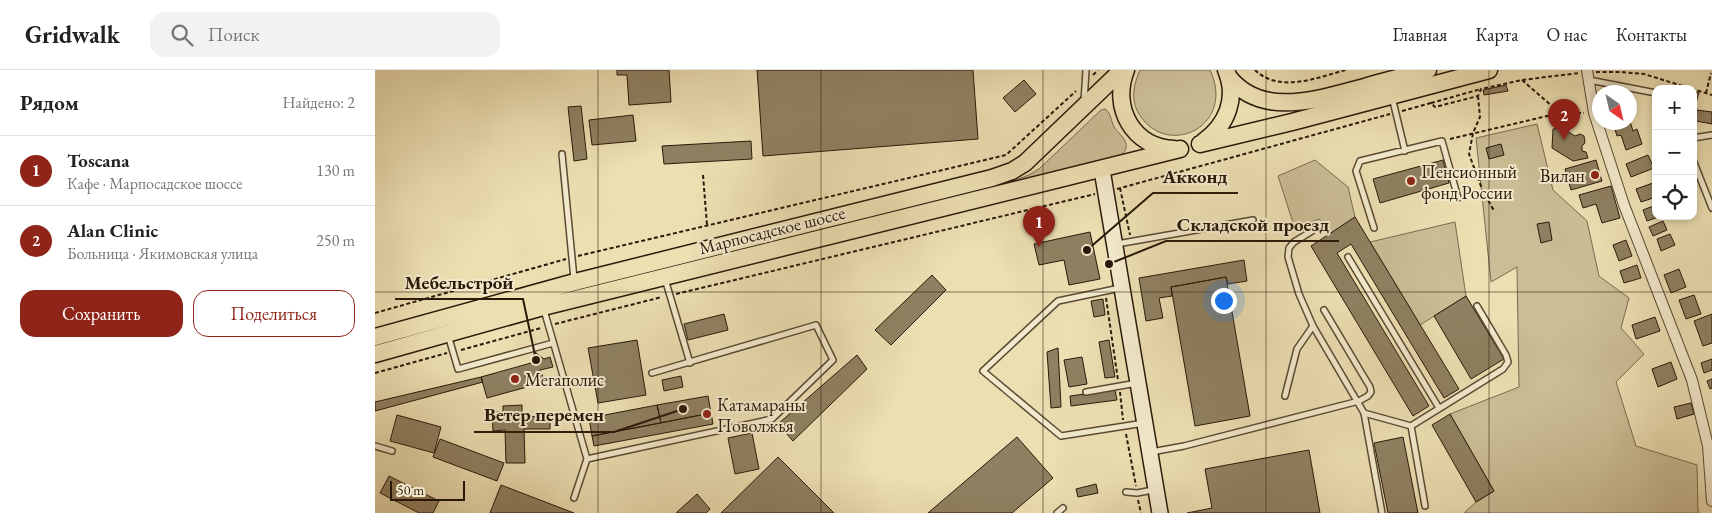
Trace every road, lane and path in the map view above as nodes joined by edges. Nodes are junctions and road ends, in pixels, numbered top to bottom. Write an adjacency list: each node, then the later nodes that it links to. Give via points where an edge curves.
1 (1086, 70): 25 (lane)
2 (1098, 70): 14 (path)
3 (1122, 70): 25 (main road, Марпосадское шоссе)
4 (1126, 70): 36 (main road, via 1121,98 1130,125 1152,144)
5 (1255, 70): 6 (path, via 1275,81 1293,83)
6 (1346, 70)
7 (1428, 70): 10 (main road, via 1295,103 1257,98 1242,90)
8 (1489, 70): 20 (main road, Марпосадское шоссе)
9 (1644, 70): 13 (path)
10 (1226, 72): 35 (main road, via 1231,85 1231,101 1226,116 1215,132)
11 (1711, 73): 19 (path)
12 (1588, 74): 13 (path); 15 (path); 18 (lane); 23 (street)
13 (1644, 74): 19 (path)
14 (1092, 76)
15 (1522, 80): 16 (path); 27 (path)
16 (1481, 89): 22 (path); 24 (path)
17 (1075, 92): 49 (path, via 1006,155)
18 (1652, 92)
19 (1706, 93): 21 (path)
20 (1391, 94): 35 (main road, Марпосадское шоссе); 37 (lane)
21 (1712, 95)
22 (1478, 96): 24 (path, via 1435,107); 31 (path, via 1481,118)
23 (1592, 96)
24 (1431, 103): 26 (path)
25 (1083, 108): 58 (main road, Марпосадское шоссе, via 1025,163 992,178)
26 (1399, 111)
27 (1560, 113): 28 (path); 31 (path)
28 (1592, 113)
29 (1388, 114): 42 (path)
30 (1600, 130): 97 (street, via 1624,205 1692,380 1708,446)
31 (1473, 133): 34 (path); 47 (path, via 1469,154)
32 (1712, 136): 33 (lane)
33 (1697, 138)
34 (1442, 141): 37 (lane); 45 (lane)
35 (1200, 144): 36 (main road, Марпосадское шоссе)
36 (1180, 149): 39 (main road, Марпосадское шоссе)
37 (1405, 151): 50 (lane, via 1360,161 1356,171)
38 (562, 154): 58 (lane)
39 (1101, 170): 53 (street); 57 (main road, Марпосадское шоссе)
40 (1697, 170): 46 (lane)
41 (703, 174): 49 (path)
42 (1120, 188): 43 (path); 52 (path)
43 (1115, 190)
44 (1095, 194): 61 (path)
45 (1458, 198)
46 (1712, 208)
47 (1493, 211)
48 (1253, 220): 52 (lane)
49 (707, 226): 54 (path)
50 (1374, 228)
51 (1312, 231): 68 (lane, via 1289,248 1288,257)
52 (1131, 241): 53 (lane)
53 (1114, 244): 59 (street)
54 (576, 256)
55 (1348, 257): 84 (lane)
56 (567, 259): 66 (path)
57 (664, 277): 64 (main road, Марпосадское шоссе); 76 (lane)
58 (575, 282): 71 (main road, Марпосадское шоссе)
59 (1122, 288): 60 (lane); 79 (street)
60 (1105, 291): 80 (path); 87 (lane, via 1058,301 983,371 1061,436)
61 (674, 294)
62 (664, 297): 67 (path)
63 (1477, 306): 84 (lane, via 1508,362 1503,369)
64 (543, 307): 70 (main road, Марпосадское шоссе); 72 (lane)
65 (1324, 310): 83 (lane, via 1370,387 1368,396)
66 (375, 312)
67 (552, 325)
68 (1313, 326): 82 (lane, via 1297,349); 83 (lane)
69 (533, 330): 73 (path)
70 (447, 334): 72 (lane, via 458,369); 74 (main road, Марпосадское шоссе)
71 (375, 337)
72 (553, 343): 92 (lane)
73 (456, 351)
74 (375, 354)
75 (446, 354): 77 (path)
76 (690, 363): 78 (lane); 92 (lane, via 816,325 833,360 772,419)
77 (375, 373)
78 (652, 373)
79 (1138, 382): 80 (lane); 86 (street)
80 (1119, 386): 81 (lane); 87 (path)
81 (1086, 392)
82 (1285, 396)
83 (1359, 401): 85 (lane); 91 (lane)
84 (1439, 408): 88 (lane)
85 (1364, 412): 88 (lane); 103 (lane)
86 (1145, 422): 87 (lane); 91 (street)
87 (1124, 426): 95 (path)
88 (1411, 426): 98 (lane)
89 (375, 446): 90 (lane)
90 (392, 450)
91 (1150, 453): 93 (street)
92 (587, 459): 96 (lane)
93 (1156, 489): 95 (lane); 102 (street)
94 (1126, 492): 95 (lane)
95 (1137, 493): 101 (path)
96 (574, 498)
97 (1712, 501)
98 (1425, 506)
99 (1063, 508): 100 (lane)
100 (1057, 513)
101 (1141, 513)
102 (1160, 513)
103 (1383, 513)

